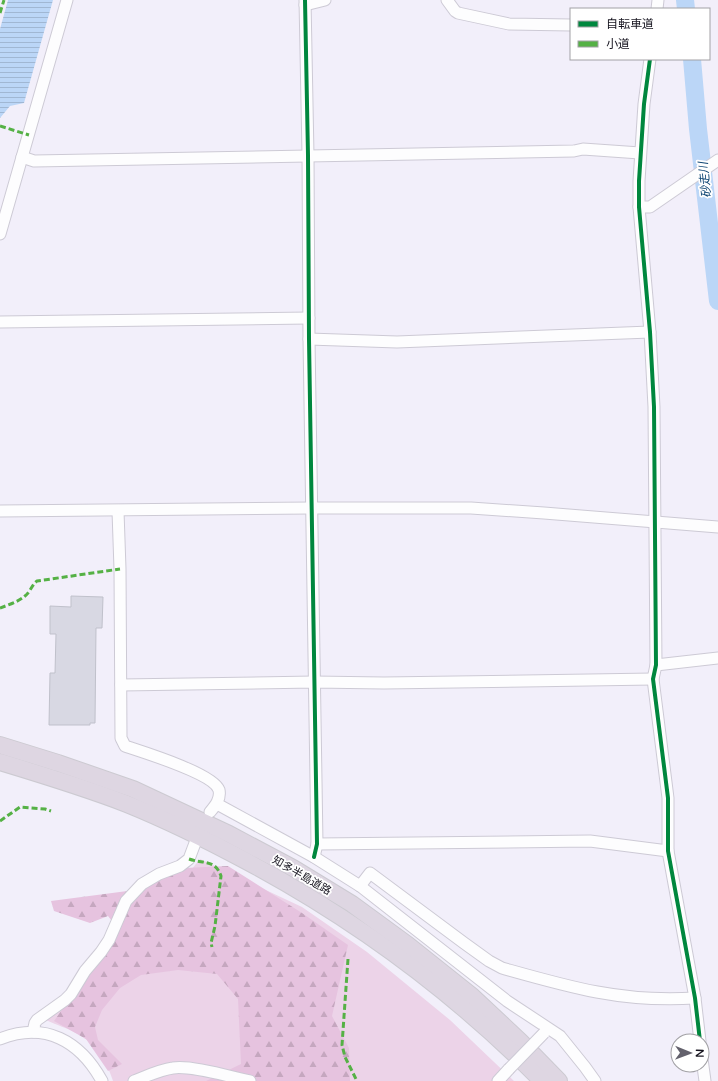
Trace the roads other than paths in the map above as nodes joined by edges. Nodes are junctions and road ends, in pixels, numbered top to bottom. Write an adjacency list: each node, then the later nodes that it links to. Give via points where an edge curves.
1 (67, 0): 9 (street)
2 (325, 0): 4 (street)
3 (447, 0): 5 (street, via 458,13 509,24)
4 (305, 2): 8 (street)
5 (570, 25)
6 (650, 60): 7 (street)
7 (640, 153): 8 (street, via 583,149); 11 (street)
8 (308, 155): 9 (street, via 34,161); 13 (street)
9 (22, 157): 12 (street)
10 (716, 161): 11 (street, via 650,207)
11 (639, 207): 15 (street)
12 (0, 234)
13 (309, 318): 14 (street); 16 (street)
14 (0, 322)
15 (650, 332): 16 (street, via 397,342); 20 (street)
16 (309, 339): 17 (street)
17 (311, 508): 19 (street); 20 (street, via 471,508); 25 (street)
18 (0, 511): 19 (street)
19 (118, 511): 26 (street)
20 (656, 522): 21 (street); 23 (street)
21 (718, 528)
22 (718, 658): 23 (street)
23 (656, 665): 24 (street)
24 (653, 679): 25 (street); 33 (street, via 668,798)
25 (314, 682): 26 (street); 32 (street)
26 (121, 685): 34 (street, via 121,738 125,746 209,779 219,790 214,808)
27 (0, 745): 46 (highway, 知多半島道路, via 133,789 229,834 293,868 352,904 466,991)
28 (0, 762): 30 (highway, 知多半島道路)
29 (0, 770): 30 (highway, via 30,777)
30 (52, 778): 45 (highway, 知多半島道路, via 170,822 223,848 326,907 402,959 463,1007)
31 (195, 843): 38 (street, via 189,859 142,884 126,901 101,952 71,994 37,1020)
32 (317, 844): 33 (street, via 590,841); 34 (street)
33 (668, 851): 36 (street)
34 (314, 857): 35 (street)
35 (360, 886): 36 (street, via 370,873 470,948 502,968 598,992 637,997); 37 (street)
36 (695, 998): 39 (street)
37 (546, 1030): 44 (street, bridge); 47 (street, via 560,1036)
38 (33, 1032): 40 (street); 41 (street, via 46,1034 73,1046 87,1058)
39 (699, 1033)
40 (0, 1040)
41 (102, 1081)
42 (134, 1081): 43 (street, via 174,1068 188,1068)
43 (250, 1081)
44 (498, 1081)
45 (542, 1081)
46 (559, 1081)
47 (595, 1081)

